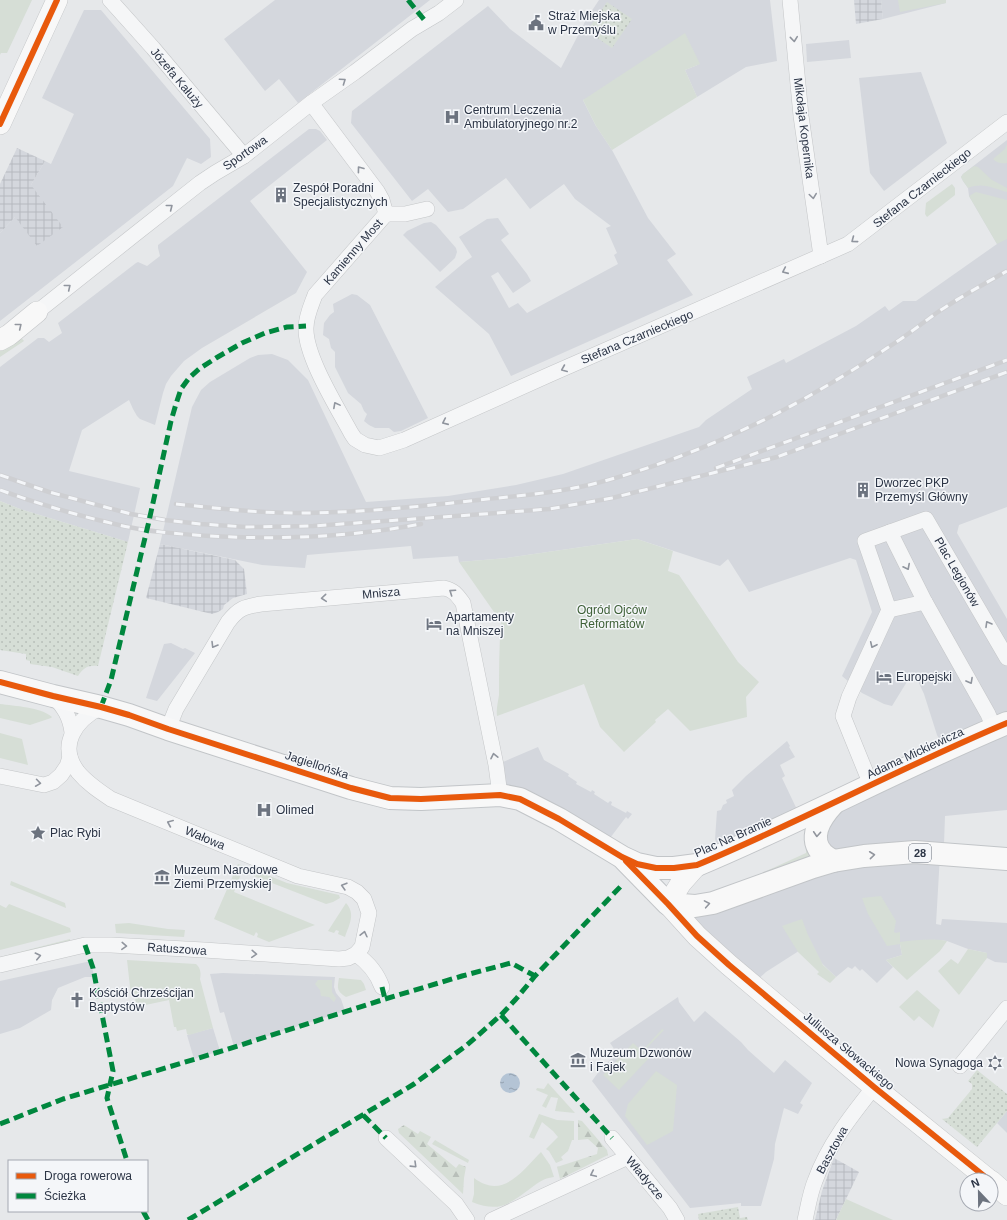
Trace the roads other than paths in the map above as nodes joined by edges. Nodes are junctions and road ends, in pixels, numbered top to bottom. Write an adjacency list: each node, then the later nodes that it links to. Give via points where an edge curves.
1 (57, 0): 7 (street)
2 (110, 0): 8 (street, Józefa Kałuży)
3 (456, 0): 5 (street, Sportowa, one-way to 3)
4 (790, 0): 11 (street, Mikołaja Kopernika, one-way to 11, via 801,116)
5 (311, 103): 8 (street, Sportowa); 10 (street, Kamienny Most, one-way to 5, via 377,191)
6 (1007, 122): 11 (street, Stefana Czarnieckiego, one-way to 11, via 848,244)
7 (0, 124)
8 (244, 156): 12 (street, Sportowa, one-way to 8, via 200,184)
9 (427, 209): 10 (street, via 404,214)
10 (386, 214): 13 (street, Kamienny Most, via 315,295)
11 (821, 256): 13 (street, Stefana Czarnieckiego, one-way to 13, via 409,438 379,448 365,445 351,433 315,363)
12 (37, 312): 14 (street, one-way to 12)
13 (306, 326)
14 (0, 340)
15 (890, 532): 16 (street, one-way to 16); 17 (street, Plac Legionów, via 865,541); 18 (street, Plac Legionów, one-way to 15, via 926,519)
16 (925, 602): 17 (street); 23 (street, one-way to 23, via 988,714)
17 (889, 610): 28 (street, one-way to 28, via 849,697 843,716)
18 (1007, 658)
19 (0, 682): 21 (main road, Jagiellońska)
20 (0, 695): 21 (main road, Jagiellońska)
21 (53, 696): 22 (main road, Jagiellońska); 25 (street, via 67,714)
22 (101, 707): 24 (main road, Jagiellońska); 25 (street, via 85,716)
23 (1001, 726): 28 (main road, Adama Mickiewicza)
24 (168, 729): 29 (main road, Jagiellońska, via 390,798); 29 (street, Mnisza, one-way to 24, via 463,603 451,589 261,604 242,608 228,622 176,709)
25 (72, 732): 26 (street)
26 (70, 756): 27 (street, one-way to 26, via 44,785 61,775); 36 (street, Wałowa, one-way to 26, via 362,947 369,913 364,899 357,892 348,886 298,876 111,799 96,790 82,776)
27 (0, 776)
28 (871, 785): 30 (main road, Adama Mickiewicza)
29 (500, 795): 32 (main road, Jagiellońska, via 534,805)
30 (832, 804): 33 (main road, one-way to 33, via 823,814 816,836 817,846); 34 (main road, Plac Na Bramie)
31 (1007, 859): 33 (main road, 28, one-way to 31, via 864,856 915,852)
32 (630, 860): 34 (main road, Plac Na Bramie, via 656,868); 35 (main road)
33 (833, 862): 35 (main road, 28, one-way to 33, via 694,906 713,903)
34 (697, 865): 35 (street, Plac Na Bramie)
35 (668, 904): 41 (street, Juliusza Słowackiego, via 729,966)
36 (356, 954): 37 (street, Ratuszowa, one-way to 36, via 85,945 339,959); 38 (street, via 371,967)
37 (0, 965)
38 (382, 987)
39 (1007, 1008): 40 (street)
40 (960, 1066)
41 (874, 1087): 45 (street, Juliusza Słowackiego); 51 (street, Basztowa, via 845,1124 827,1153 814,1182)
42 (386, 1138): 48 (street, one-way to 48, via 456,1204)
43 (612, 1138): 44 (street, Władycze)
44 (630, 1159): 49 (street, one-way to 49); 50 (street, Władycze)
45 (979, 1172)
46 (999, 1188): 47 (street, Juliusza Słowackiego)
47 (1007, 1195)
48 (467, 1220)
49 (492, 1220)
50 (677, 1220)
51 (805, 1220)

